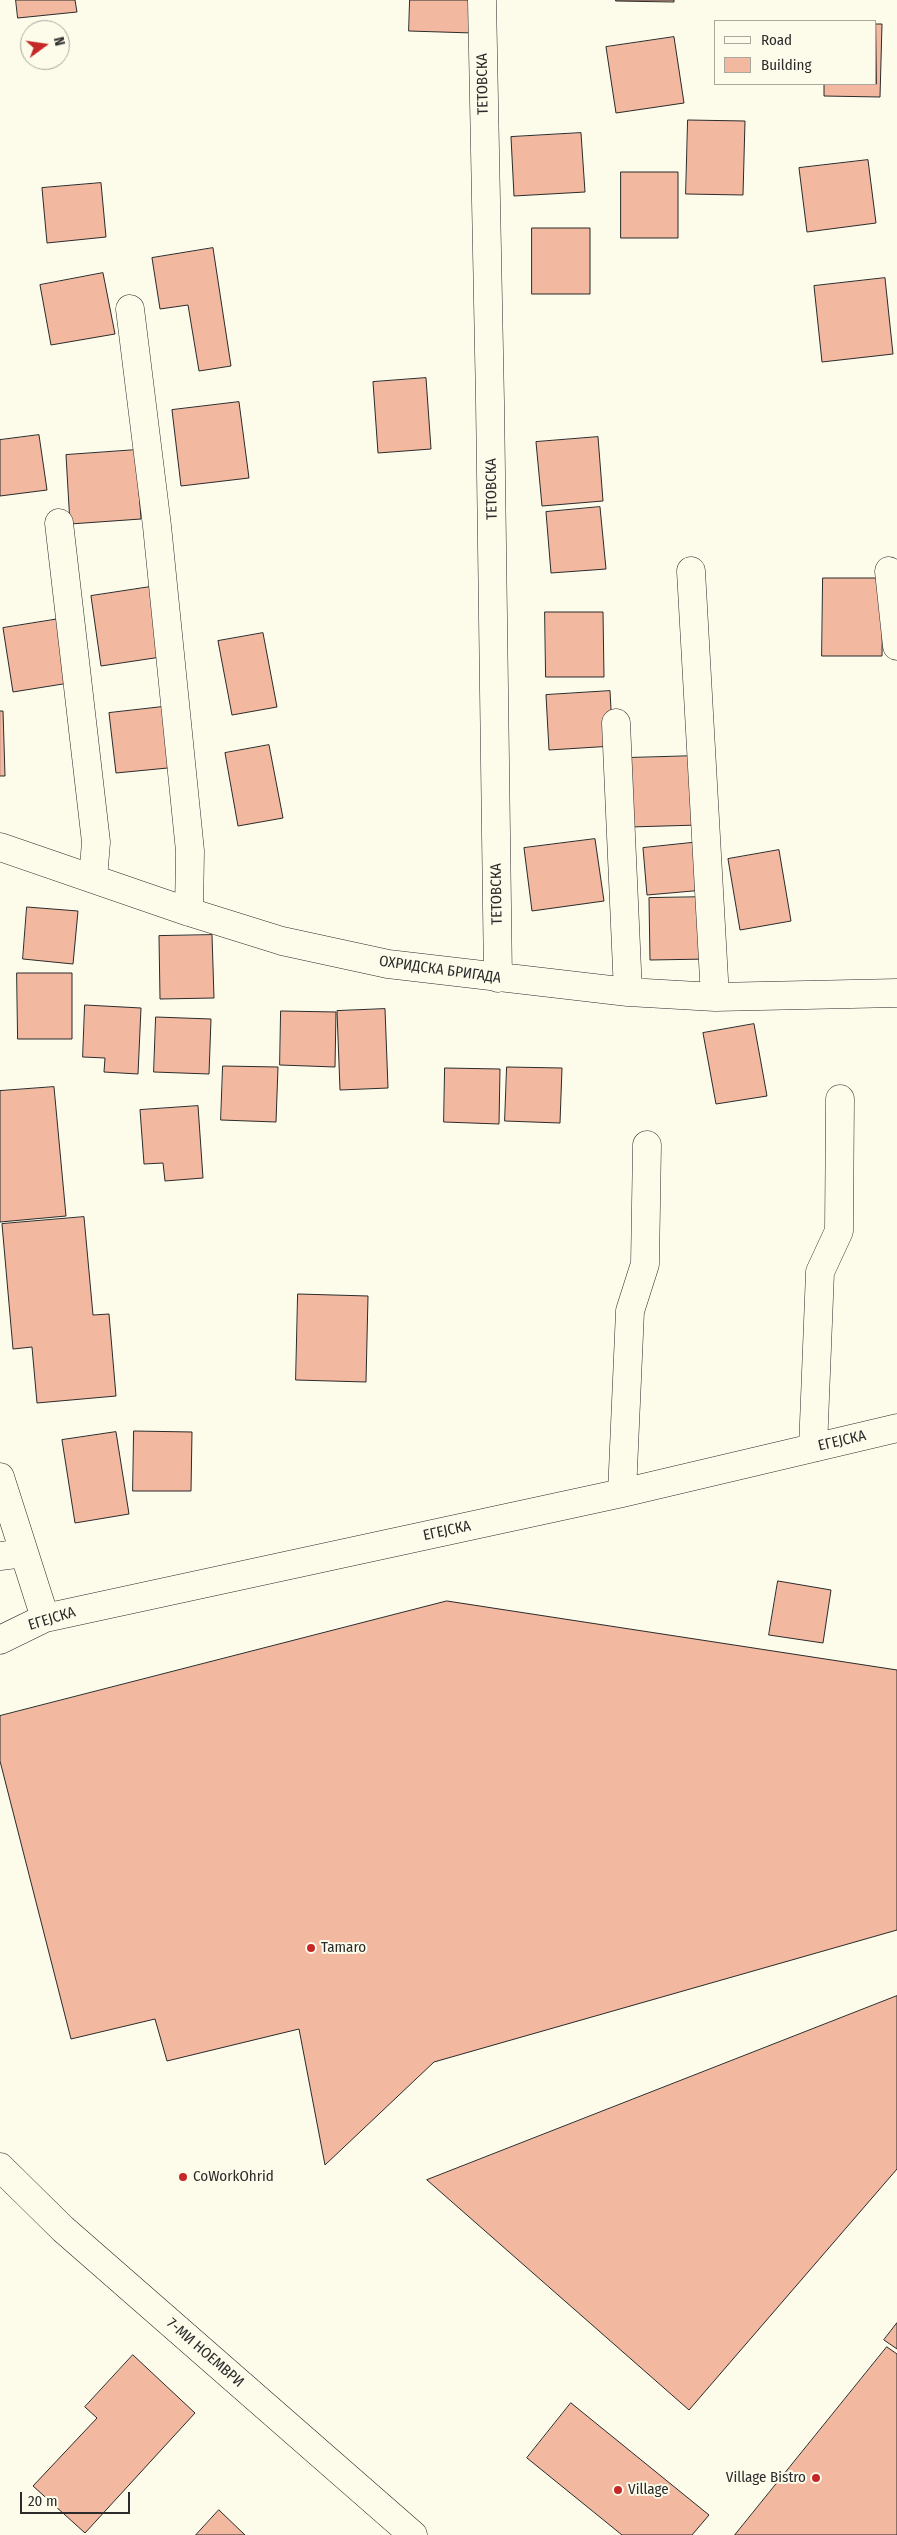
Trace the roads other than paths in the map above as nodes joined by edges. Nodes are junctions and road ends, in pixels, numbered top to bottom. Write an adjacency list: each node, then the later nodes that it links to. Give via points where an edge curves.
1 (482, 0): 11 (street, ТЕТОВСКА)
2 (130, 309): 10 (street, via 157,526 190,851)
3 (59, 523): 9 (street, via 96,842)
4 (691, 571): 14 (street)
5 (889, 572): 6 (street)
6 (897, 646)
7 (616, 723): 12 (street)
8 (0, 847): 9 (street, ОХРИДСКА БРИГАДА)
9 (93, 879): 10 (street, ОХРИДСКА БРИГАДА)
10 (189, 912): 11 (street, ОХРИДСКА БРИГАДА, via 282,941 388,964)
11 (498, 978): 12 (street, ОХРИДСКА БРИГАДА)
12 (628, 992): 14 (street, ОХРИДСКА БРИГАДА)
13 (897, 993): 14 (street, ОХРИДСКА БРИГАДА)
14 (715, 998)
15 (840, 1099): 18 (street, via 838,1231 820,1272)
16 (647, 1144): 20 (street, via 645,1264 630,1312)
17 (897, 1428): 18 (street, ЕГЕЈСКА)
18 (813, 1448): 20 (street, ЕГЕЈСКА)
19 (0, 1477): 21 (street)
20 (622, 1493): 22 (street, ЕГЕЈСКА)
21 (12, 1554): 22 (street)
22 (45, 1618): 23 (street, ЕГЕЈСКА)
23 (0, 1640)
24 (0, 2167): 25 (street, 7-МИ НОЕМВРИ, via 63,2229)
25 (413, 2535)

